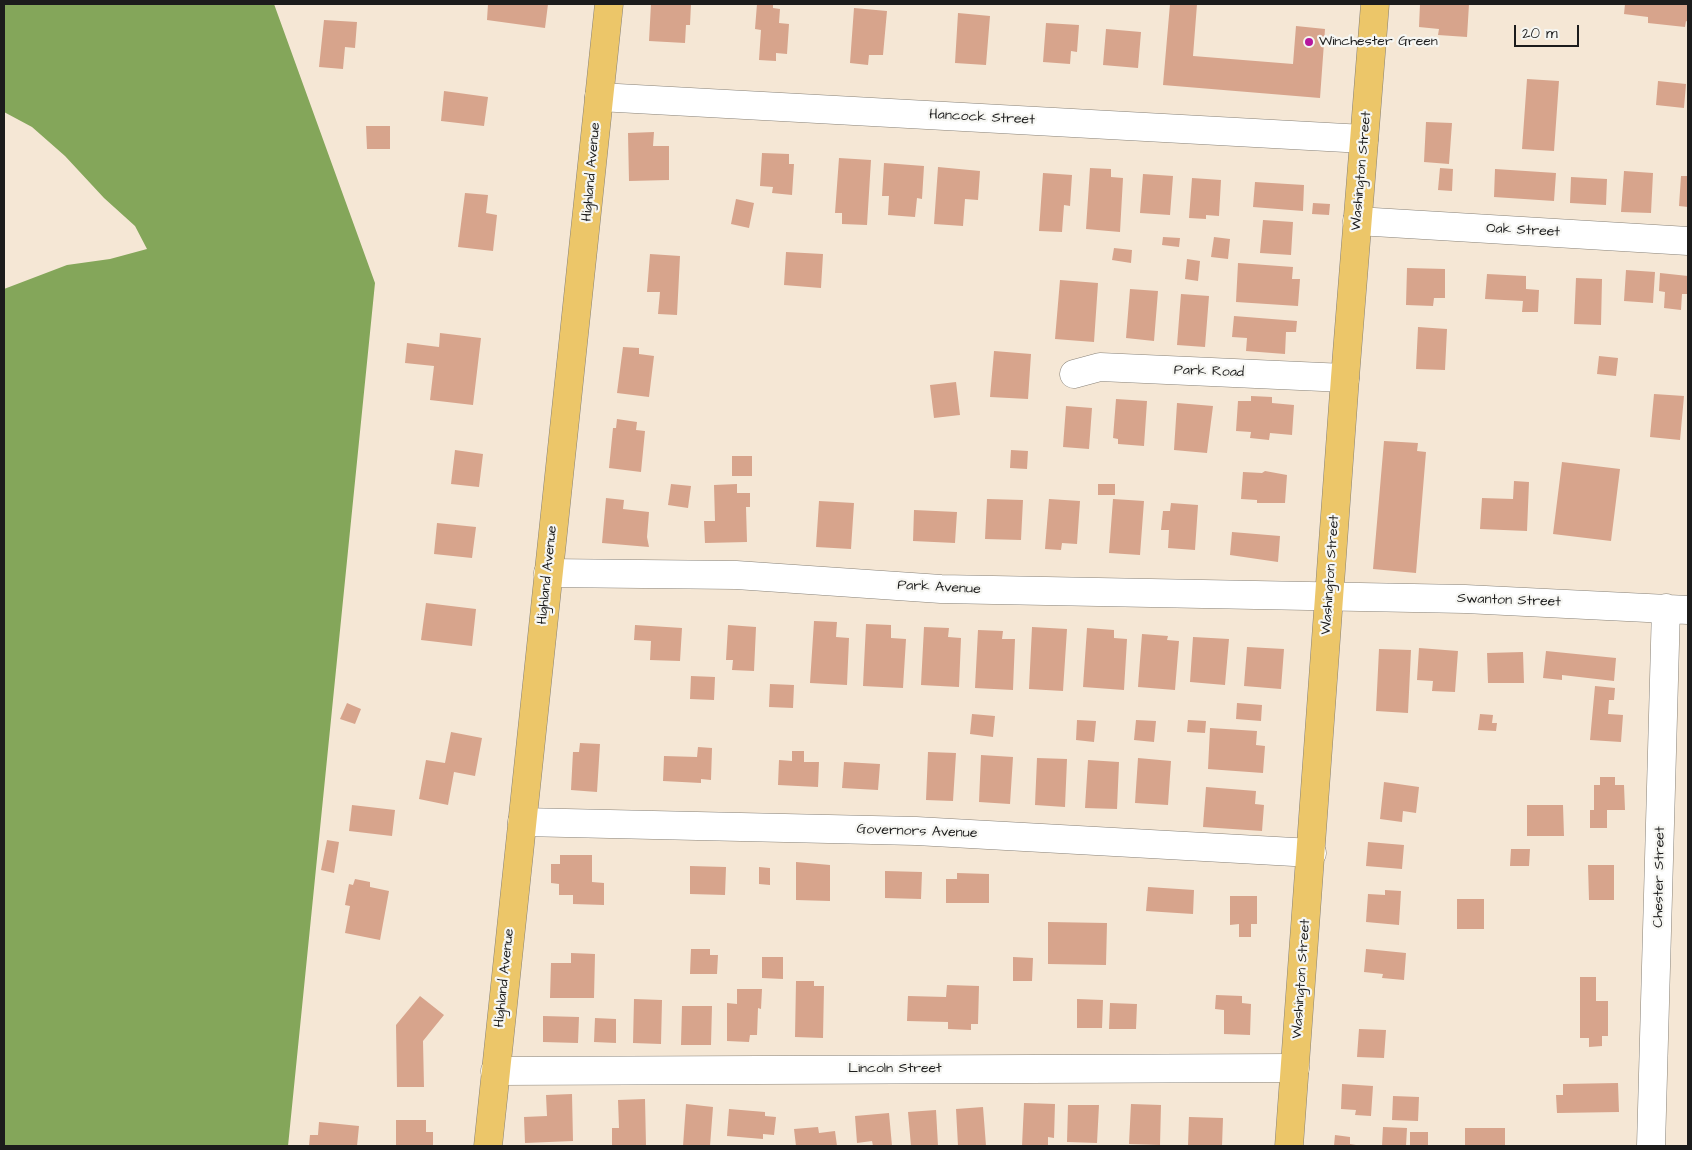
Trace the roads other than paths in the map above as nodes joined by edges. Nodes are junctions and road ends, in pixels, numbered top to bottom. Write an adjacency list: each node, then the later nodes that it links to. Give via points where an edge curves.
1 (609, 4): 3 (main road, Highland Avenue)
2 (1375, 4): 4 (main road, Washington Street)
3 (599, 97): 4 (street, Hancock Street); 9 (main road, Highland Avenue)
4 (1364, 138): 5 (main road, Washington Street)
5 (1357, 221): 6 (street, Oak Street); 8 (main road, Washington Street)
6 (1688, 241)
7 (1074, 374): 8 (street, Park Road, via 1100,367)
8 (1345, 378): 10 (main road, Washington Street)
9 (548, 573): 10 (street, Park Avenue, via 736,575 941,589); 12 (main road, Highland Avenue)
10 (1330, 597): 11 (street, Swanton Street, via 1466,598); 13 (main road, Washington Street)
11 (1677, 609): 18 (street, Chester Street)
12 (522, 822): 13 (street, Governors Avenue, via 916,831); 15 (main road, Highland Avenue)
13 (1312, 853): 14 (main road, Washington Street)
14 (1295, 1068): 15 (street, Lincoln Street); 17 (main road, Washington Street)
15 (495, 1071): 16 (main road, Highland Avenue)
16 (488, 1146)
17 (1289, 1146)
18 (1651, 1146)

